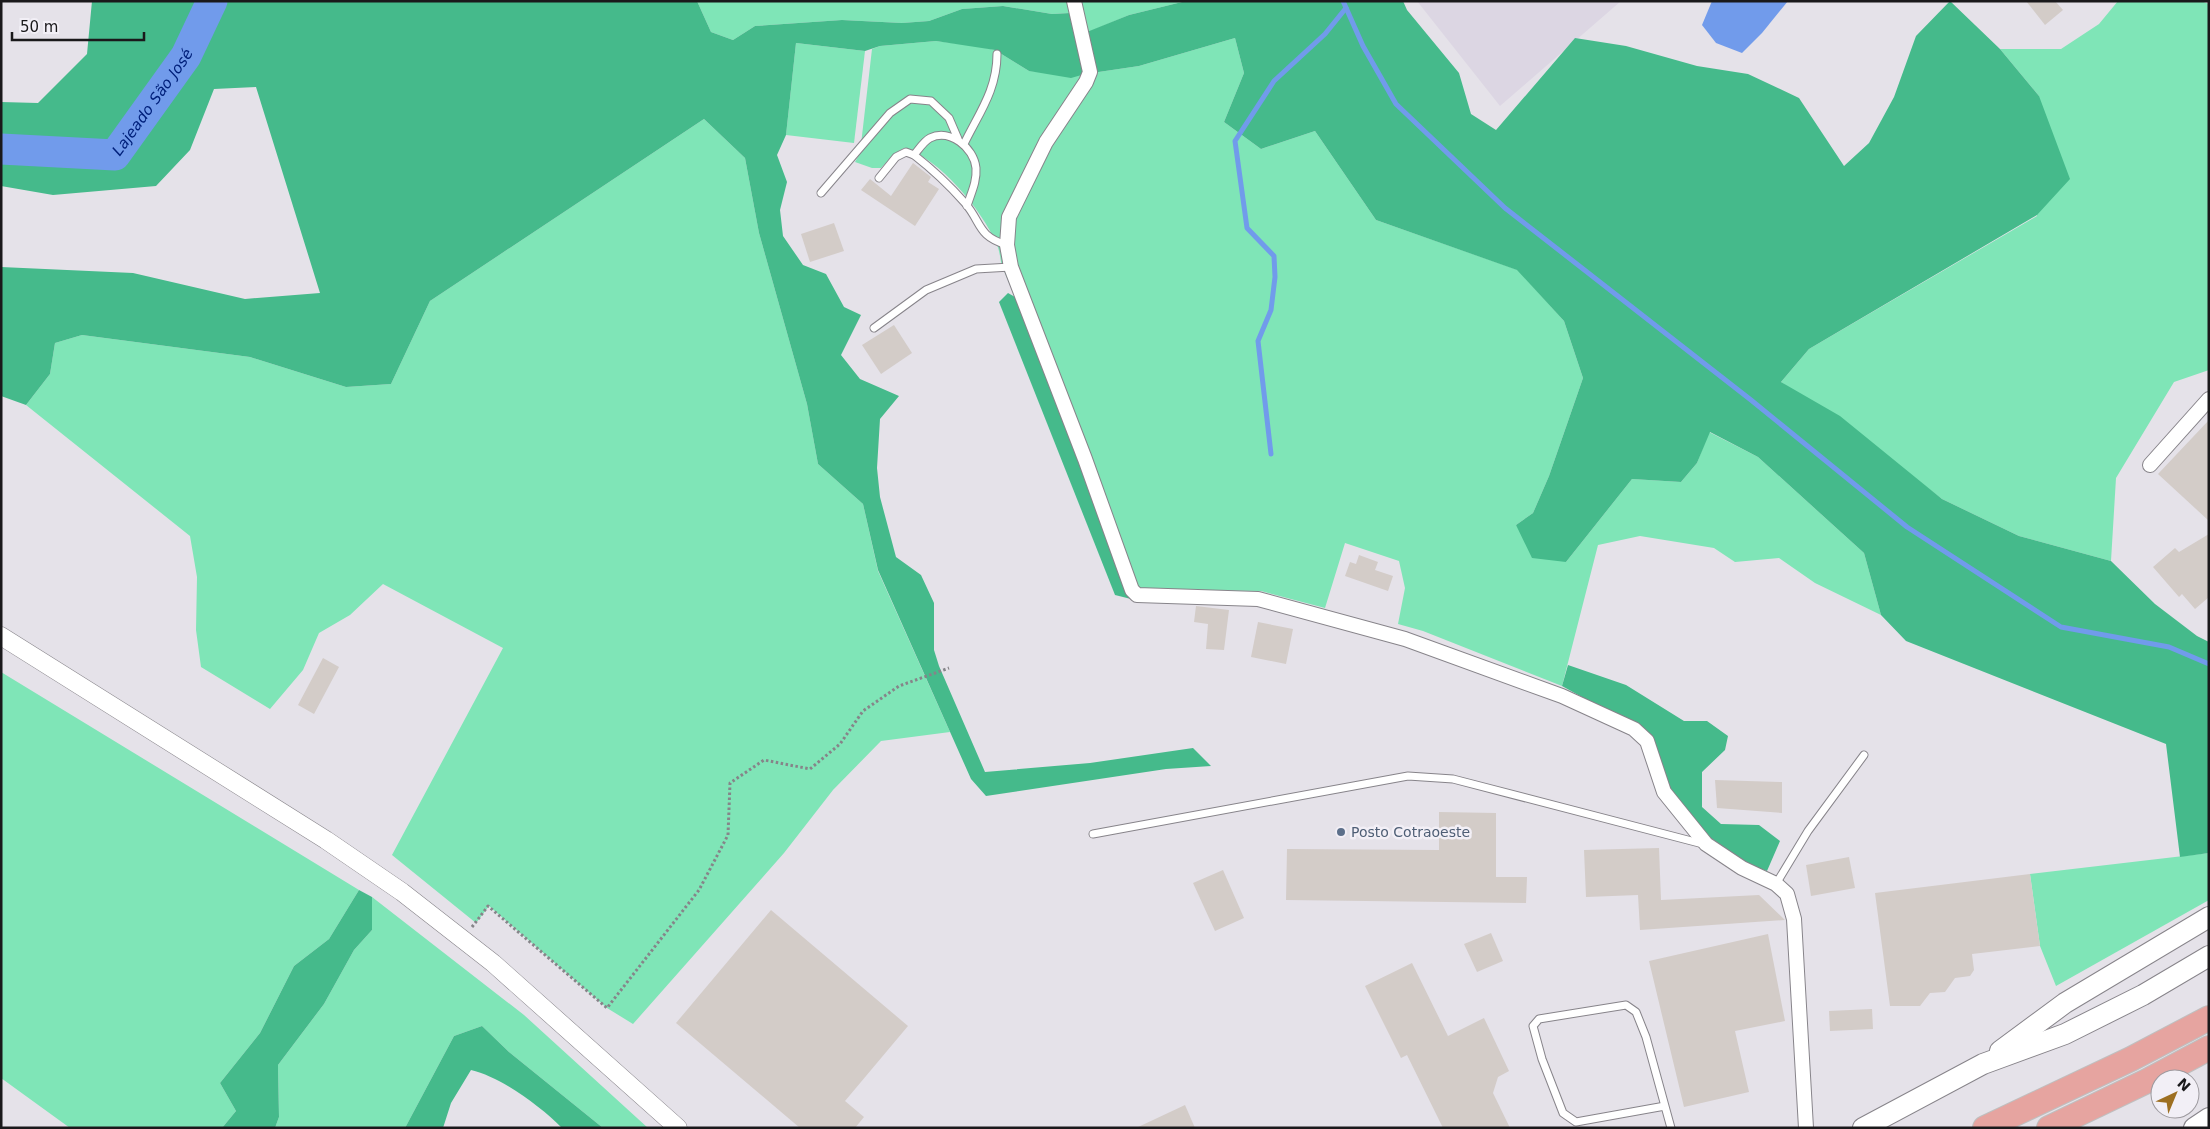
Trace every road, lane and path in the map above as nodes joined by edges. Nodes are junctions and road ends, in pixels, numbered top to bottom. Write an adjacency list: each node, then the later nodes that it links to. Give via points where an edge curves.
1 (1074, 1): 9 (street, via 1090,72 1046,142 1010,217)
2 (997, 54): 4 (lane, via 996,80)
3 (958, 139): 4 (lane); 5 (lane, via 940,135 929,138); 7 (lane, via 949,118 931,101 910,99 890,113)
4 (964, 144): 8 (lane, via 976,165 976,180)
5 (914, 155): 6 (lane, via 906,152 896,158); 8 (lane)
6 (879, 178)
7 (821, 192)
8 (967, 206): 9 (lane, via 992,241)
9 (1007, 245): 10 (street)
10 (1011, 267): 11 (lane, via 976,269 926,290); 18 (street, via 1132,590 1137,595 1258,599 1405,638 1562,696 1634,729 1647,741 1664,792)
11 (874, 328)
12 (2209, 399): 13 (street)
13 (2150, 465)
14 (1, 636): 21 (street, via 326,840 402,892)
15 (949, 668): 21 (path, via 899,686 863,711 840,744 810,769 764,760 730,783 728,835 699,890 607,1008 488,906)
16 (1864, 755): 19 (lane, via 1808,830)
17 (1093, 834): 18 (lane, via 1408,776 1453,779)
18 (1706, 844): 19 (street, via 1742,868)
19 (1776, 884): 30 (street, via 1787,894 1794,919)
20 (2209, 917): 25 (main road, via 2065,1003)
21 (463, 940): 28 (street, via 626,1079)
22 (2209, 956): 25 (main road, via 2143,995 2065,1034)
23 (2209, 1018): 32 (highway, via 2131,1059)
24 (2209, 1048): 33 (highway)
25 (1982, 1064): 31 (main road)
26 (1665, 1106): 26 (lane, via 1646,1037 1636,1012 1626,1005 1539,1019 1533,1026 1563,1113 1576,1122); 29 (lane)
27 (2209, 1118): 34 (main road)
28 (678, 1128)
29 (1671, 1128)
30 (1806, 1128)
31 (1863, 1128)
32 (1984, 1128)
33 (2049, 1128)
34 (2194, 1128)

